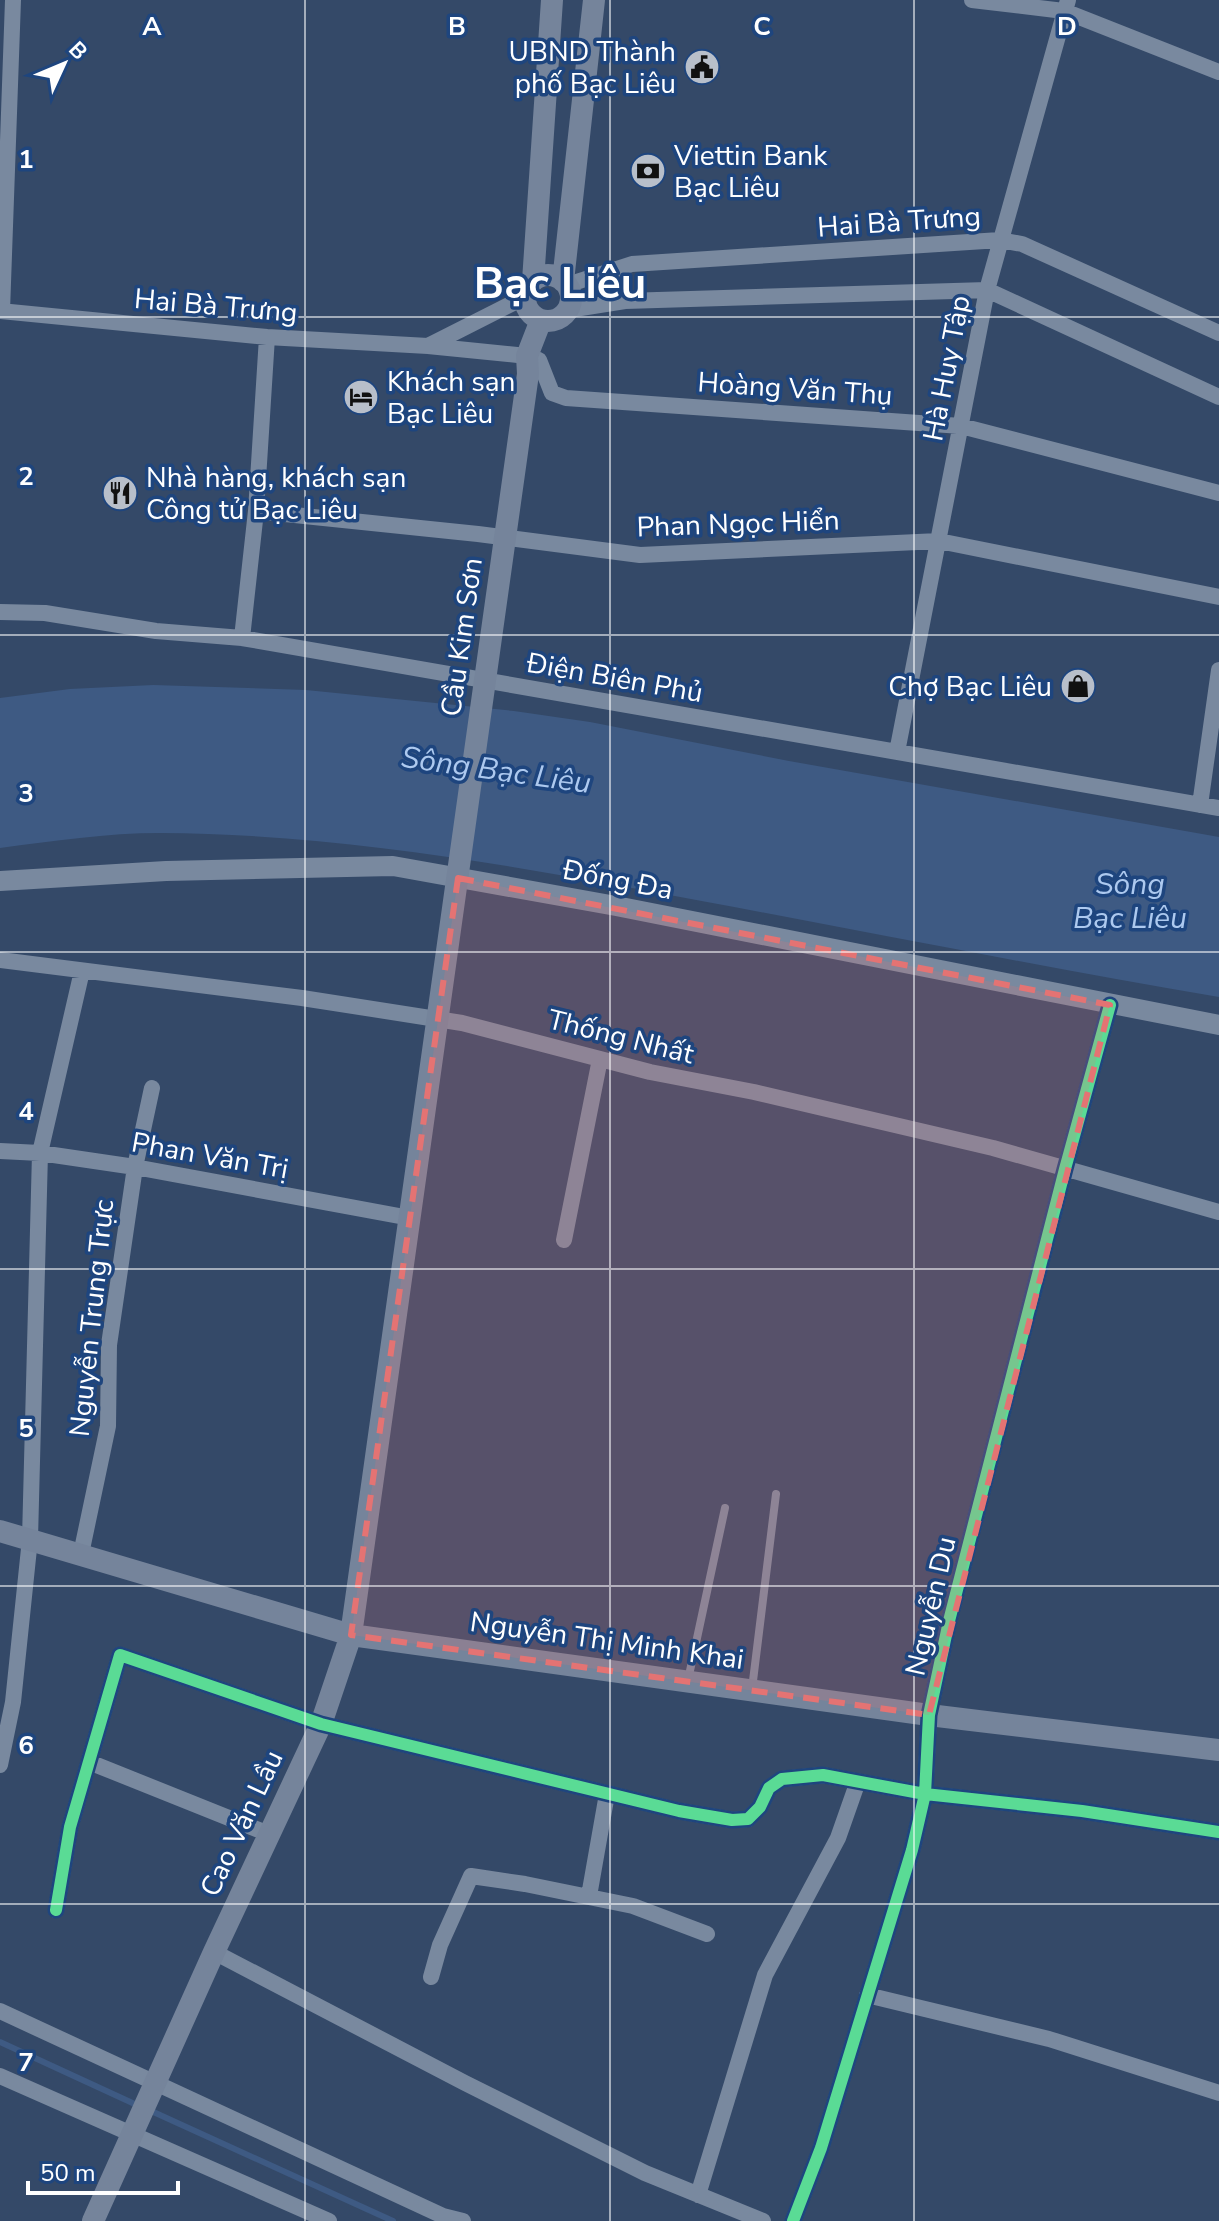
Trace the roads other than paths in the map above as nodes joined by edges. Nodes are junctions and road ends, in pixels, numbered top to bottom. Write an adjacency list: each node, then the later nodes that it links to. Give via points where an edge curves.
1 (13, 0): 12 (street)
2 (552, 0): 9 (main road)
3 (594, 0): 8 (main road)
4 (972, 0): 5 (street)
5 (1066, 6): 6 (street); 7 (street, Hà Huy Tập)
6 (1219, 72)
7 (1000, 240): 8 (street, Hai Bà Trưng, via 632,264); 10 (street, Hà Huy Tập); 14 (street, Hai Bà Trưng, via 1022,244)
8 (565, 283): 9 (main road, via 549,275); 11 (main road, via 571,294)
9 (529, 289): 13 (main road, via 529,311); 16 (street)
10 (987, 290): 11 (street, via 625,301); 18 (street); 19 (street, Hà Huy Tập)
11 (568, 310): 13 (main road, via 556,320)
12 (1, 311): 15 (street, Hai Bà Trưng)
13 (541, 320): 17 (main road, Cầu Kim Sơn)
14 (1219, 333)
15 (267, 337): 16 (street, Hai Bà Trưng); 21 (street)
16 (428, 346): 17 (street, Hai Bà Trưng)
17 (528, 365): 19 (street, Hoàng Văn Thụ, via 539,360 552,393 566,398); 37 (main road, Cầu Kim Sơn)
18 (1219, 397)
19 (961, 426): 20 (street, Hoàng Văn Thụ); 22 (street, Hà Huy Tập)
20 (1219, 493)
21 (256, 511): 22 (street, Phan Ngọc Hiển, via 640,555); 25 (street)
22 (939, 541): 23 (street, Phan Ngọc Hiển); 27 (street, Hà Huy Tập)
23 (1219, 597)
24 (0, 612): 25 (street, Điện Biên Phủ)
25 (242, 638): 27 (street, Điện Biên Phủ)
26 (1219, 670): 28 (street)
27 (897, 752): 28 (street, Điện Biên Phủ)
28 (1200, 805): 29 (street, Điện Biên Phủ)
29 (1219, 808)
30 (0, 881): 33 (street, Đống Đa, via 393,866)
31 (0, 960): 32 (street, Thống Nhất)
32 (82, 971): 35 (street, Thống Nhất, via 462,1023); 39 (street)
33 (1110, 1005): 34 (street, Đống Đa); 41 (street, Nguyễn Du)
34 (1219, 1025)
35 (600, 1059): 41 (street, Thống Nhất); 44 (street)
36 (152, 1088): 40 (street, Nguyễn Trung Trực)
37 (420, 1146): 43 (main road, Cao Văn Lầu)
38 (0, 1151): 39 (street, Phan Văn Trị)
39 (40, 1153): 40 (street, Phan Văn Trị); 48 (street)
40 (135, 1167): 43 (street, Phan Văn Trị); 49 (street, Nguyễn Trung Trực, via 109,1345 108,1426)
41 (1065, 1169): 42 (street, Thống Nhất); 53 (street, Nguyễn Du)
42 (1219, 1212)
43 (410, 1218): 50 (main road, Cao Văn Lầu)
44 (564, 1240)
45 (776, 1494): 52 (lane)
46 (725, 1508): 51 (lane)
47 (0, 1531): 48 (main road, Nguyễn Thị Minh Khai)
48 (30, 1539): 49 (main road, Nguyễn Thị Minh Khai); 57 (street, via 13,1702)
49 (81, 1554): 50 (main road, Nguyễn Thị Minh Khai)
50 (351, 1635): 51 (main road, Nguyễn Thị Minh Khai); 54 (main road, Cao Văn Lầu)
51 (687, 1681): 52 (main road, Nguyễn Thị Minh Khai)
52 (752, 1690): 53 (main road, Nguyễn Thị Minh Khai)
53 (929, 1715): 55 (main road, Nguyễn Thị Minh Khai); 60 (street, Nguyễn Du)
54 (321, 1724): 56 (street, via 120,1655); 59 (street); 62 (main road, Cao Văn Lầu)
55 (1219, 1750)
56 (89, 1762): 62 (street); 64 (street, via 70,1827)
57 (0, 1765)
58 (857, 1784): 59 (street, via 823,1775 782,1779 769,1788 748,1819 732,1820); 60 (street); 74 (street, via 838,1838 765,1975)
59 (607, 1794): 63 (street)
60 (925, 1794): 61 (street); 68 (street, Nguyễn Du)
61 (1219, 1832)
62 (269, 1834): 66 (main road, Cao Văn Lầu)
63 (589, 1896): 65 (street); 67 (street, via 471,1876)
64 (56, 1910)
65 (707, 1934)
66 (214, 1952): 71 (main road, Cao Văn Lầu); 74 (street, via 540,2122)
67 (431, 1977)
68 (867, 1995): 72 (street, via 1049,2039); 75 (street, Nguyễn Du)
69 (0, 2011): 71 (street)
70 (0, 2076): 73 (street)
71 (151, 2092): 73 (main road, Cao Văn Lầu); 78 (street)
72 (1219, 2093)
73 (134, 2131): 76 (main road, Cao Văn Lầu); 77 (street)
74 (698, 2195): 79 (street)
75 (795, 2219)
76 (93, 2221)
77 (329, 2221)
78 (463, 2221)
79 (763, 2221)

